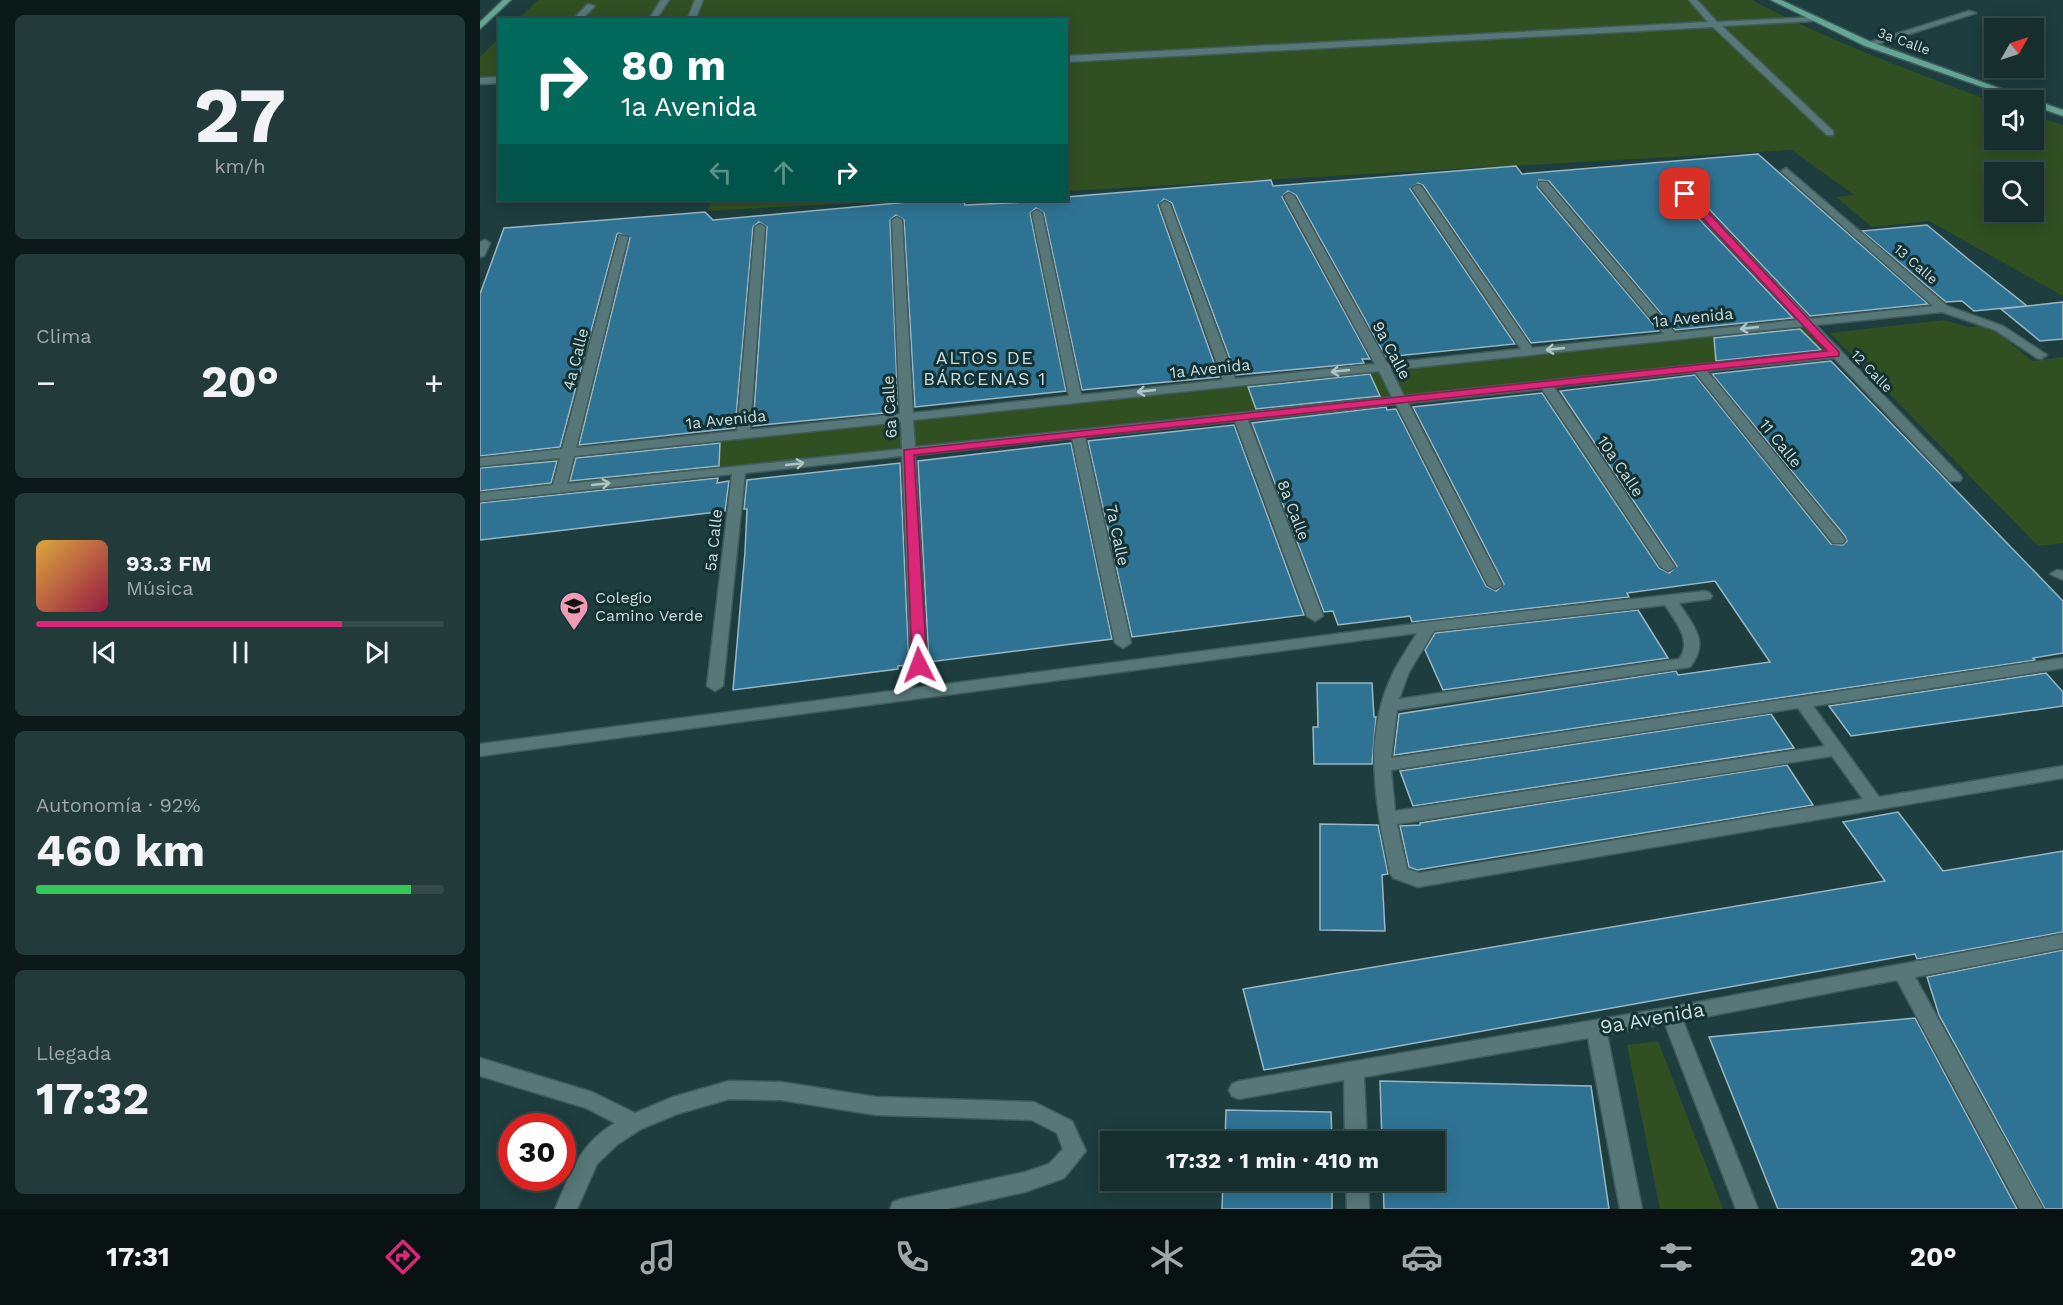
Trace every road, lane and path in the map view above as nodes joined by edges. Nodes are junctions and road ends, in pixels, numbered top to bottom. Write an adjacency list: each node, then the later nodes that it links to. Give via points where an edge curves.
1 (507, 0): 13 (main road)
2 (665, 0): 9 (street)
3 (699, 0): 10 (street)
4 (1693, 0): 12 (street)
5 (1775, 0): 11 (main road, 3a Calle)
6 (591, 6): 8 (street)
7 (1972, 13): 14 (street)
8 (578, 18)
9 (653, 18)
10 (692, 18)
11 (1812, 19): 12 (street); 14 (main road, 3a Calle)
12 (1716, 25): 15 (street); 21 (street)
13 (480, 27)
14 (1868, 44): 18 (main road, 3a Calle)
15 (1068, 59)
16 (498, 80): 17 (street)
17 (480, 81)
18 (1999, 90)
19 (2044, 106): 20 (main road)
20 (2063, 113)
21 (1830, 133)
22 (1786, 171): 34 (street, 13 Calle)
23 (1670, 178): 35 (street, 12 Calle)
24 (1543, 184): 36 (street)
25 (1417, 188): 37 (street)
26 (1290, 196): 40 (street, 9a Calle)
27 (1165, 204): 42 (street)
28 (1037, 213): 44 (street)
29 (897, 220): 47 (street, 6a Calle)
30 (760, 227): 48 (street)
31 (623, 237): 51 (street, 4a Calle)
32 (484, 243): 33 (street)
33 (480, 254)
34 (1943, 308): 35 (street, 1a Avenida); 39 (street, 13 Calle, via 1999,328)
35 (1807, 322): 36 (street, 1a Avenida, one-way to 36); 38 (street, 12 Calle)
36 (1672, 336): 37 (street, 1a Avenida, one-way to 37)
37 (1529, 352): 40 (street, 1a Avenida)
38 (1835, 354): 41 (street); 54 (street, 12 Calle)
39 (2041, 355)
40 (1383, 367): 42 (street, 1a Avenida, one-way to 42); 45 (street, 9a Calle)
41 (1698, 368): 43 (street); 57 (street, 11 Calle)
42 (1230, 383): 44 (street, 1a Avenida, one-way to 44)
43 (1546, 384): 45 (street); 58 (street, 10a Calle)
44 (1076, 399): 47 (street, 1a Avenida)
45 (1399, 399): 46 (street); 59 (street, 9a Calle)
46 (1240, 416): 49 (street); 62 (street, 8a Calle)
47 (907, 417): 48 (street, 1a Avenida); 50 (street, 6a Calle)
48 (743, 434): 51 (street, 1a Avenida)
49 (1078, 435): 50 (street); 64 (street, 7a Calle)
50 (908, 452): 53 (street, one-way to 50); 66 (street, 6a Calle)
51 (568, 453): 52 (street, 1a Avenida); 55 (street, 4a Calle)
52 (480, 462)
53 (739, 470): 55 (street, one-way to 53); 67 (street, 5a Calle)
54 (1955, 478)
55 (559, 488): 56 (street)
56 (480, 497)
57 (1838, 540)
58 (1668, 567)
59 (1495, 585)
60 (1705, 596): 61 (street)
61 (1670, 601): 63 (street); 69 (street, via 1692,637 1692,653 1684,663)
62 (1315, 616)
63 (1429, 627): 69 (street, via 1399,677); 70 (street)
64 (1123, 643)
65 (2063, 663): 68 (street)
66 (919, 665)
67 (715, 686)
68 (1802, 702): 71 (street); 72 (street)
69 (1390, 706): 72 (street)
70 (480, 750)
71 (1836, 750): 74 (street); 75 (street)
72 (1382, 765): 75 (street)
73 (2063, 772): 74 (street)
74 (1876, 805): 75 (street, via 1418,880 1399,873)
75 (1387, 819)
76 (2063, 941): 77 (street, 9a Avenida)
77 (1901, 970): 78 (street, 9a Avenida); 91 (street)
78 (1671, 1016): 79 (street, 9a Avenida); 90 (street)
79 (1596, 1028): 81 (street, 9a Avenida); 89 (street)
80 (480, 1067): 83 (street, via 592,1101)
81 (1354, 1069): 82 (street, 9a Avenida); 84 (street)
82 (1239, 1090)
83 (634, 1123): 86 (street, via 610,1137 589,1158); 87 (street, via 729,1090 781,1091 876,1106 1034,1111 1065,1127 1075,1151 1056,1171 1025,1182)
84 (1356, 1131)
85 (1357, 1191): 88 (street)
86 (566, 1209)
87 (901, 1209)
88 (1358, 1209)
89 (1631, 1209)
90 (1747, 1209)
91 (2032, 1209)

